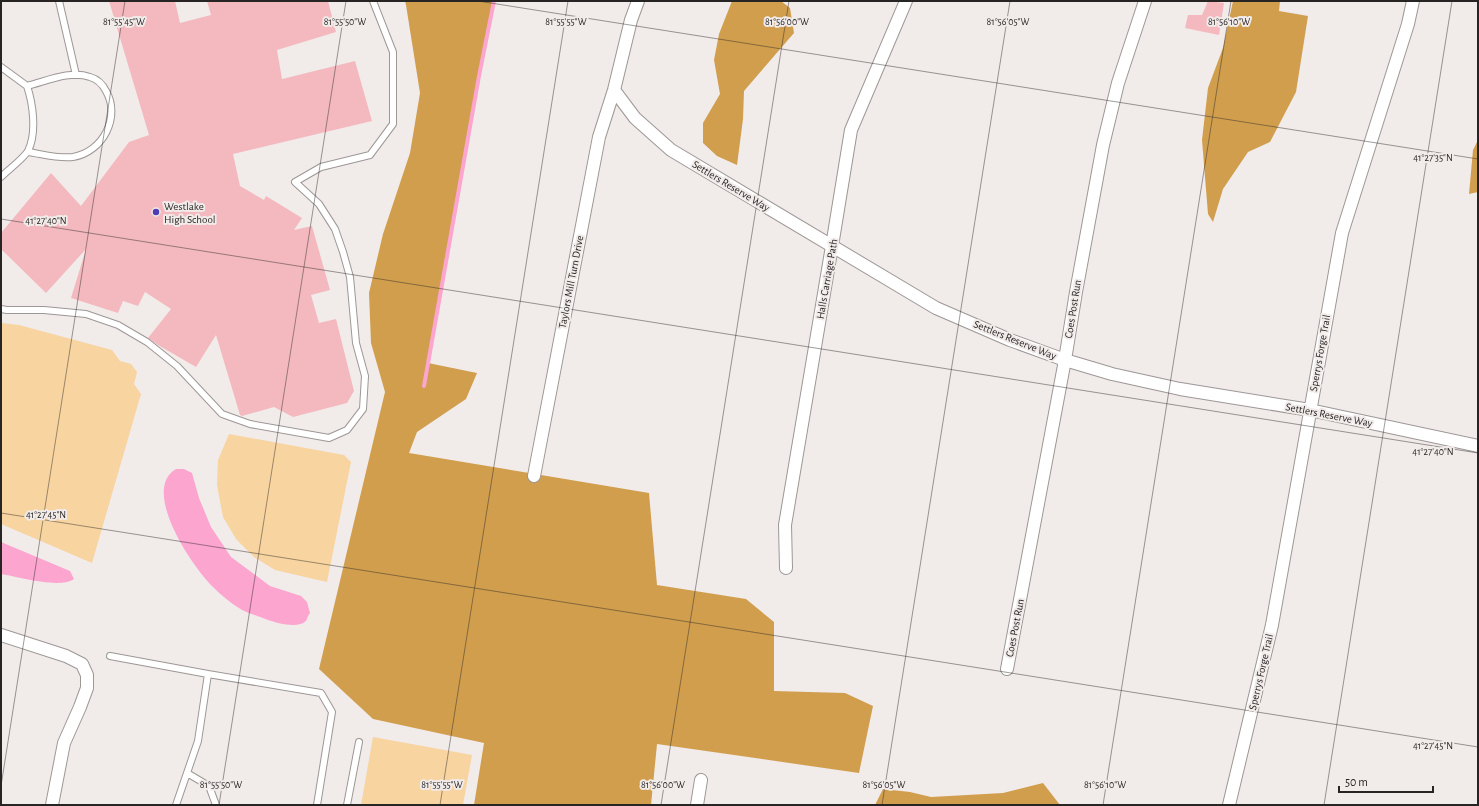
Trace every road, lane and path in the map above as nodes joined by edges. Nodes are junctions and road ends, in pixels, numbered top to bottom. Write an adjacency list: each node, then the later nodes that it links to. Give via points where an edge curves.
1 (59, 1): 8 (lane)
2 (373, 1): 14 (lane, via 393,52 393,124 370,155 321,167 294,182 319,204 332,223 350,278 356,343 365,376 363,409 347,430 329,438 250,424 222,414 177,366 147,342 118,325 86,314)
3 (638, 1): 10 (street, Taylors Mill Turn Drive)
4 (906, 1): 13 (street, Halls Carriage Path, via 851,130)
5 (1145, 1): 15 (street, Coes Post Run, via 1118,83 1103,145)
6 (1413, 1): 16 (street, Sperrys Forge Trail, via 1342,233)
7 (1, 67): 9 (lane)
8 (76, 75): 9 (lane, via 66,75); 11 (lane, via 91,77 103,85 110,98 111,124 105,136 84,154 72,157)
9 (27, 86): 11 (lane, via 33,116)
10 (614, 90): 13 (street, Settlers Reserve Way, via 635,118 671,150); 18 (street, Taylors Mill Turn Drive, via 599,137)
11 (28, 152): 12 (lane)
12 (1, 177)
13 (832, 246): 15 (street, Settlers Reserve Way, via 936,308 1010,340); 19 (street, Halls Carriage Path, via 784,525)
14 (1, 309)
15 (1065, 360): 16 (street, Settlers Reserve Way, via 1112,374 1180,389); 22 (street, Coes Post Run)
16 (1310, 410): 17 (street, Settlers Reserve Way); 33 (street, Sperrys Forge Trail, via 1272,625)
17 (1478, 446)
18 (534, 476)
19 (786, 568)
20 (1, 635): 27 (street, via 66,656 82,664 88,675 87,688 80,708 64,743)
21 (110, 656): 23 (lane)
22 (1007, 668)
23 (208, 674): 25 (lane, via 198,741); 30 (lane, via 321,693 332,712)
24 (359, 742): 31 (lane)
25 (187, 773): 28 (lane); 29 (lane, via 209,786)
26 (701, 780): 32 (street)
27 (52, 805)
28 (176, 805)
29 (216, 805)
30 (317, 805)
31 (347, 805)
32 (697, 805)
33 (1229, 805)

